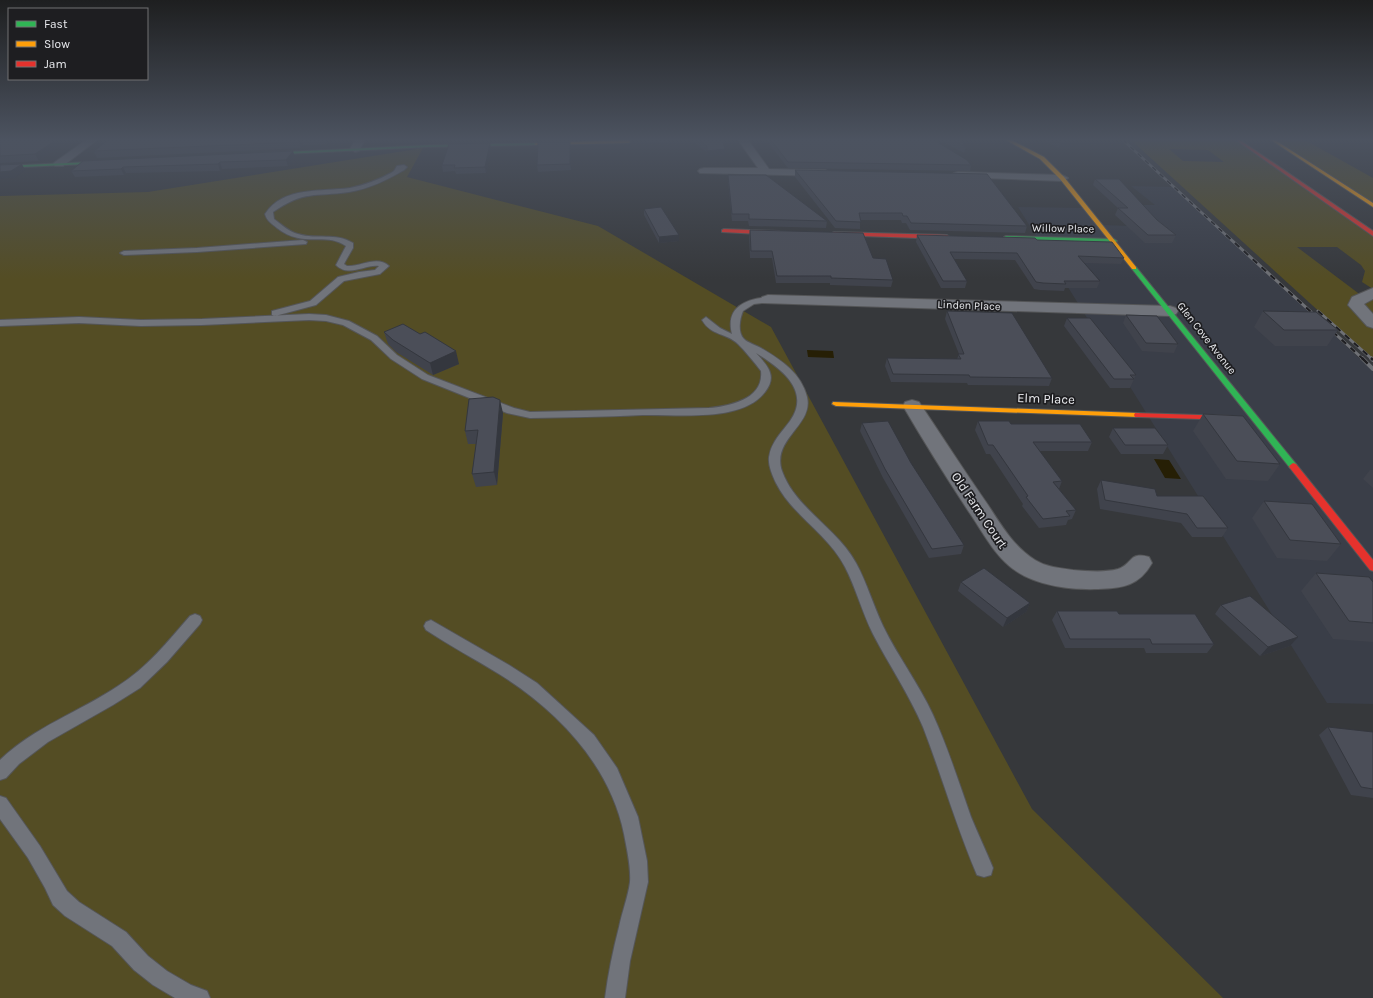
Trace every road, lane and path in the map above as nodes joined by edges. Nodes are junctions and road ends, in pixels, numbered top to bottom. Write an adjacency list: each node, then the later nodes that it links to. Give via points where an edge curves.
1 (364, 187): 13 (lane, via 303,192 290,197 268,214 270,219 297,237 336,238)
2 (1069, 187): 12 (main road, Glen Cove Avenue)
3 (1305, 187): 9 (main road)
4 (1345, 187): 5 (main road)
5 (1373, 205)
6 (724, 231): 7 (main road)
7 (786, 233)
8 (824, 234): 10 (main road)
9 (1373, 234)
10 (957, 237)
11 (997, 238): 12 (main road, Willow Place)
12 (1114, 241): 17 (main road, Glen Cove Avenue)
13 (346, 242): 14 (lane, via 292,242); 18 (lane, via 350,248 340,265 361,270 341,279 313,303)
14 (124, 253)
15 (1373, 293): 21 (street, via 1358,300 1356,306)
16 (768, 300): 17 (street, Linden Place); 22 (lane, via 747,302 740,307 736,327)
17 (1170, 311): 25 (main road, Glen Cove Avenue)
18 (257, 319): 20 (lane); 22 (lane, via 309,317 346,323 374,338 394,357 425,377 512,411 530,415 706,410 731,408 747,403 765,386 768,378 766,371)
19 (706, 320): 22 (lane, via 712,328)
20 (0, 323)
21 (1373, 323)
22 (743, 342): 32 (lane, via 784,368 799,385 804,407 799,418 777,446 774,458 776,470 785,487 849,562 879,632 931,727 972,844)
23 (836, 404): 24 (main road, Elm Place)
24 (912, 406): 25 (main road, Elm Place); 26 (street, Old Farm Court, via 996,536 1016,559 1047,575 1088,580 1122,577 1136,570)
25 (1255, 419): 27 (main road, Glen Cove Avenue)
26 (1140, 563)
27 (1373, 567)
28 (195, 620): 30 (lane, via 139,680 47,734 8,762)
29 (432, 626): 34 (lane, via 532,688 588,740 611,774 629,817 638,861 639,882 620,961)
30 (0, 772)
31 (0, 804): 33 (lane, via 34,852 60,898 72,909 119,939 141,963 160,978)
32 (984, 868)
33 (200, 998)
34 (615, 998)

